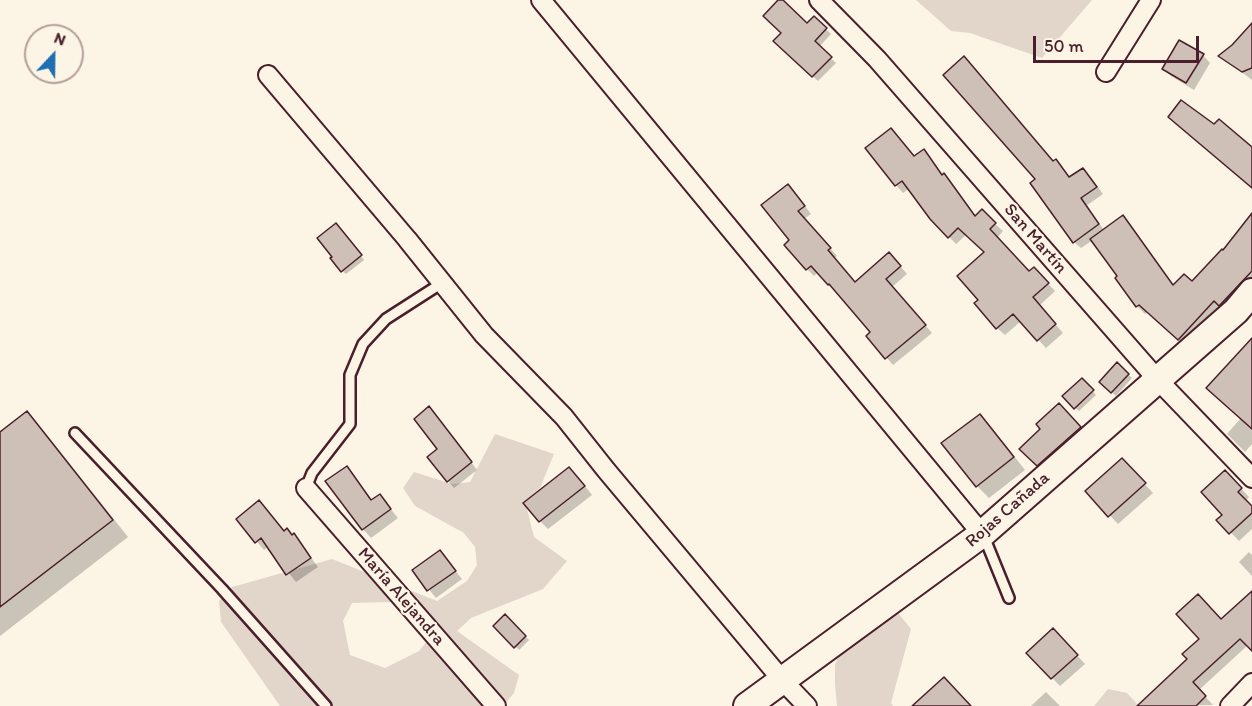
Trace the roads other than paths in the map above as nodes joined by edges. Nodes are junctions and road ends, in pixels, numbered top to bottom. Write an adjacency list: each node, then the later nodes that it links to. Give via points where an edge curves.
1 (542, 0): 12 (street)
2 (819, 0): 8 (street, San Martín, via 877,59)
3 (1151, 0): 4 (street)
4 (1106, 72)
5 (268, 75): 6 (street)
6 (442, 283): 11 (lane, via 386,319 363,344 350,375 350,424 312,473); 14 (street, via 484,335 564,417)
7 (1252, 292): 8 (main road, Rojas Cañada, via 1236,311)
8 (1157, 379): 10 (street, San Martín); 12 (main road, Rojas Cañada)
9 (75, 433): 16 (lane)
10 (1252, 478)
11 (306, 488): 17 (street, María Alejandra)
12 (982, 534): 13 (lane); 14 (main road, Rojas Cañada)
13 (1009, 598)
14 (783, 681): 18 (main road, Rojas Cañada); 19 (street)
15 (1252, 683): 20 (street)
16 (326, 706)
17 (496, 706)
18 (747, 706)
19 (807, 706)
20 (1230, 706)

